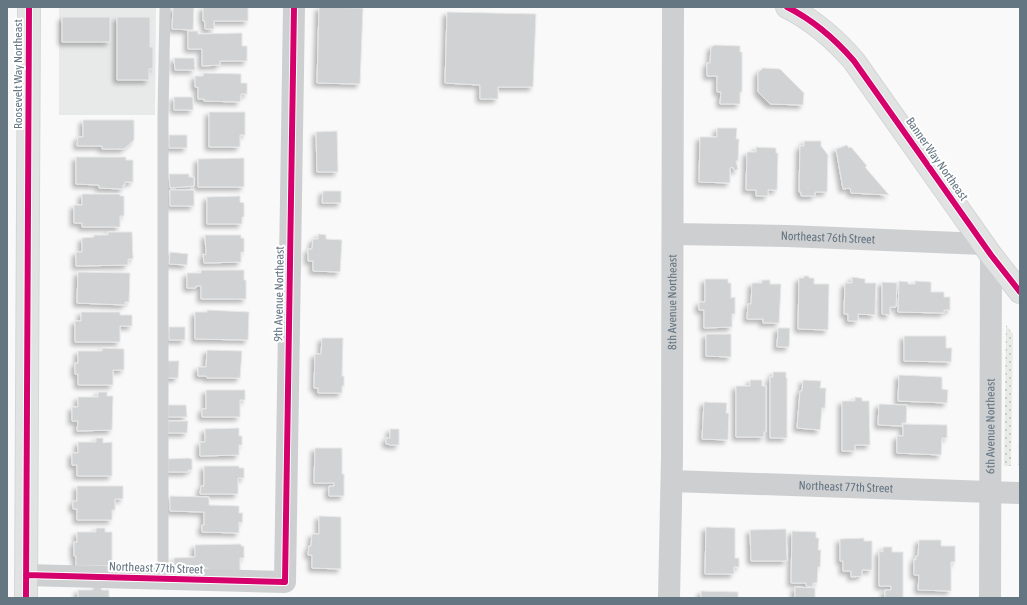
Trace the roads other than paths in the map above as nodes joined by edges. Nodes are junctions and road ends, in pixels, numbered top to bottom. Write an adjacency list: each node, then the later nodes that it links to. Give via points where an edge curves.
1 (16, 7): 7 (main road)
2 (29, 7): 7 (main road, Roosevelt Way Northeast)
3 (165, 7): 15 (lane)
4 (294, 7): 16 (street, 9th Avenue Northeast)
5 (673, 7): 8 (street, 8th Avenue Northeast)
6 (787, 7): 9 (main road, Banner Way Northeast, via 812,22 854,61)
7 (29, 36): 14 (main road, Roosevelt Way Northeast)
8 (673, 234): 9 (street, Northeast 76th Street, via 788,236); 11 (street, 8th Avenue Northeast)
9 (987, 249): 10 (main road, Banner Way Northeast); 12 (street, 6th Avenue Northeast)
10 (1020, 292)
11 (672, 480): 12 (street, Northeast 77th Street); 18 (street, 8th Avenue Northeast)
12 (990, 492): 13 (street, Northeast 77th Street); 19 (street, 6th Avenue Northeast)
13 (1020, 493)
14 (26, 574): 15 (street, Northeast 77th Street); 17 (main road, Roosevelt Way Northeast)
15 (163, 579): 16 (street, Northeast 77th Street)
16 (285, 582)
17 (26, 598)
18 (669, 598)
19 (990, 598)

